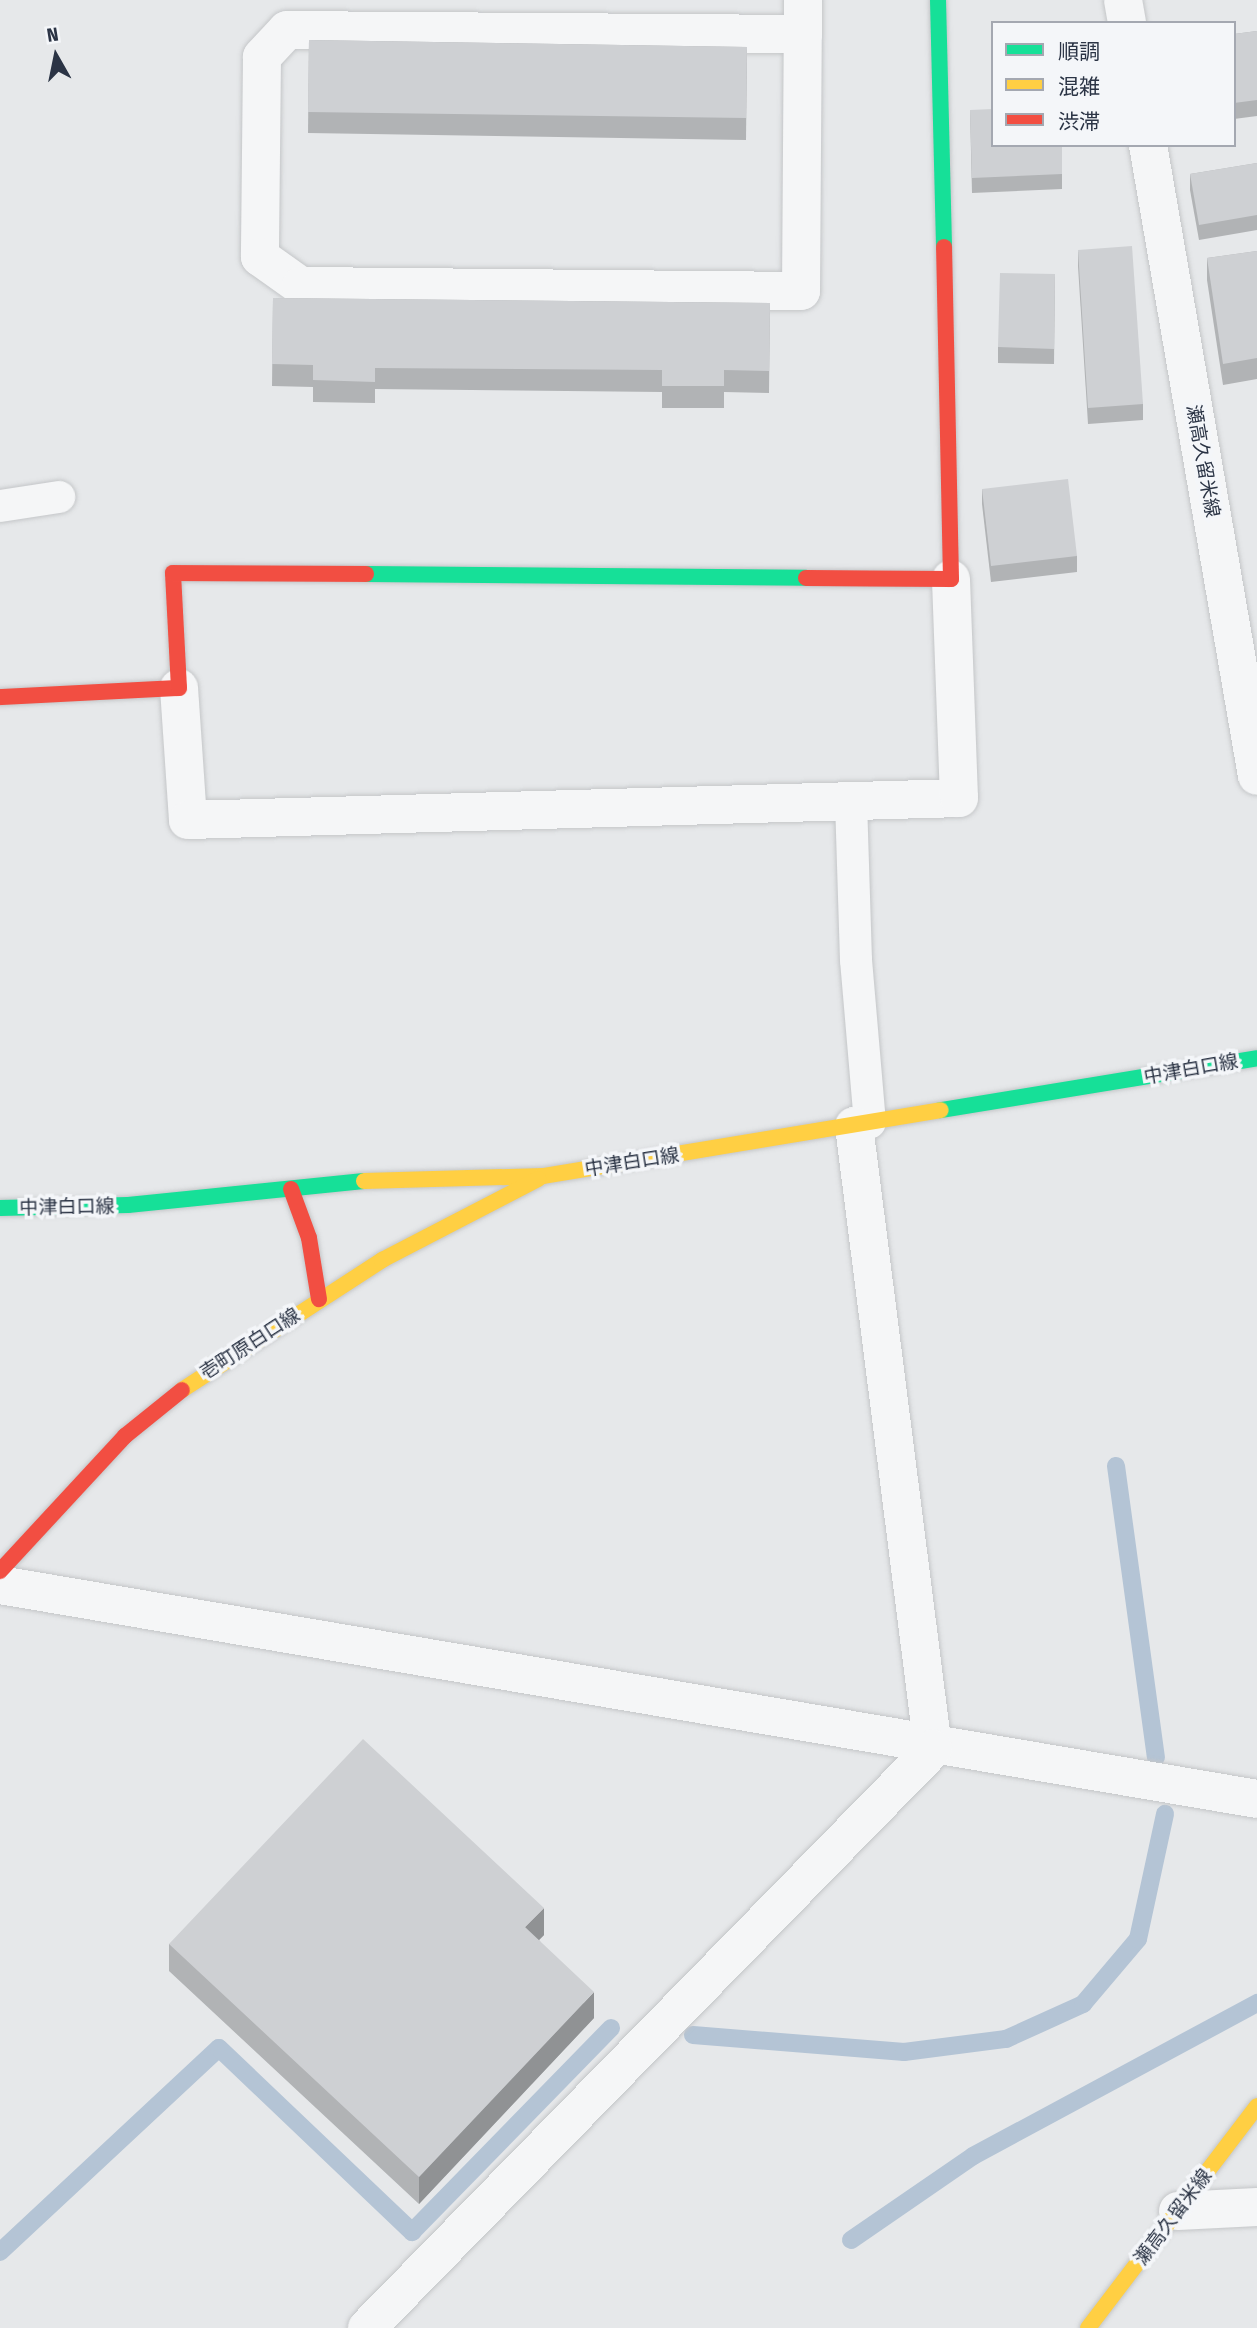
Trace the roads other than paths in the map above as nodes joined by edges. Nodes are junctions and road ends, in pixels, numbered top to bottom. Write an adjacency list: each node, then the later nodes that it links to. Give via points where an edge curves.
1 (938, 0): 8 (main road)
2 (1123, 0): 4 (street)
3 (803, 17): 3 (street, via 287,30 262,57 260,257 300,286 801,291)
4 (1127, 21)
5 (1148, 147): 11 (street, 瀬高久留米線)
6 (59, 497): 7 (lane)
7 (0, 506)
8 (951, 579): 9 (main road, via 173,573); 12 (street, via 959,798)
9 (179, 688): 10 (main road); 12 (street, via 188,820)
10 (0, 697)
11 (1257, 776)
12 (851, 801): 14 (lane)
13 (1257, 1058): 14 (main road, 中津白口線)
14 (862, 1124): 15 (main road, 中津白口線); 21 (street)
15 (543, 1176): 16 (main road, 中津白口線, via 412,1176); 18 (main road, 壱町原白口線)
16 (291, 1189): 17 (main road, 中津白口線, via 128,1205); 18 (main road, via 309,1238)
17 (0, 1208)
18 (319, 1299): 19 (main road, 壱町原白口線, via 194,1381 125,1436)
19 (0, 1571)
20 (0, 1585): 21 (street)
21 (933, 1749): 22 (street); 26 (street)
22 (1257, 1799)
23 (1257, 2106): 25 (main road, 瀬高久留米線)
24 (1257, 2207): 25 (street)
25 (1178, 2211): 27 (main road, 瀬高久留米線)
26 (367, 2328)
27 (1088, 2328)

